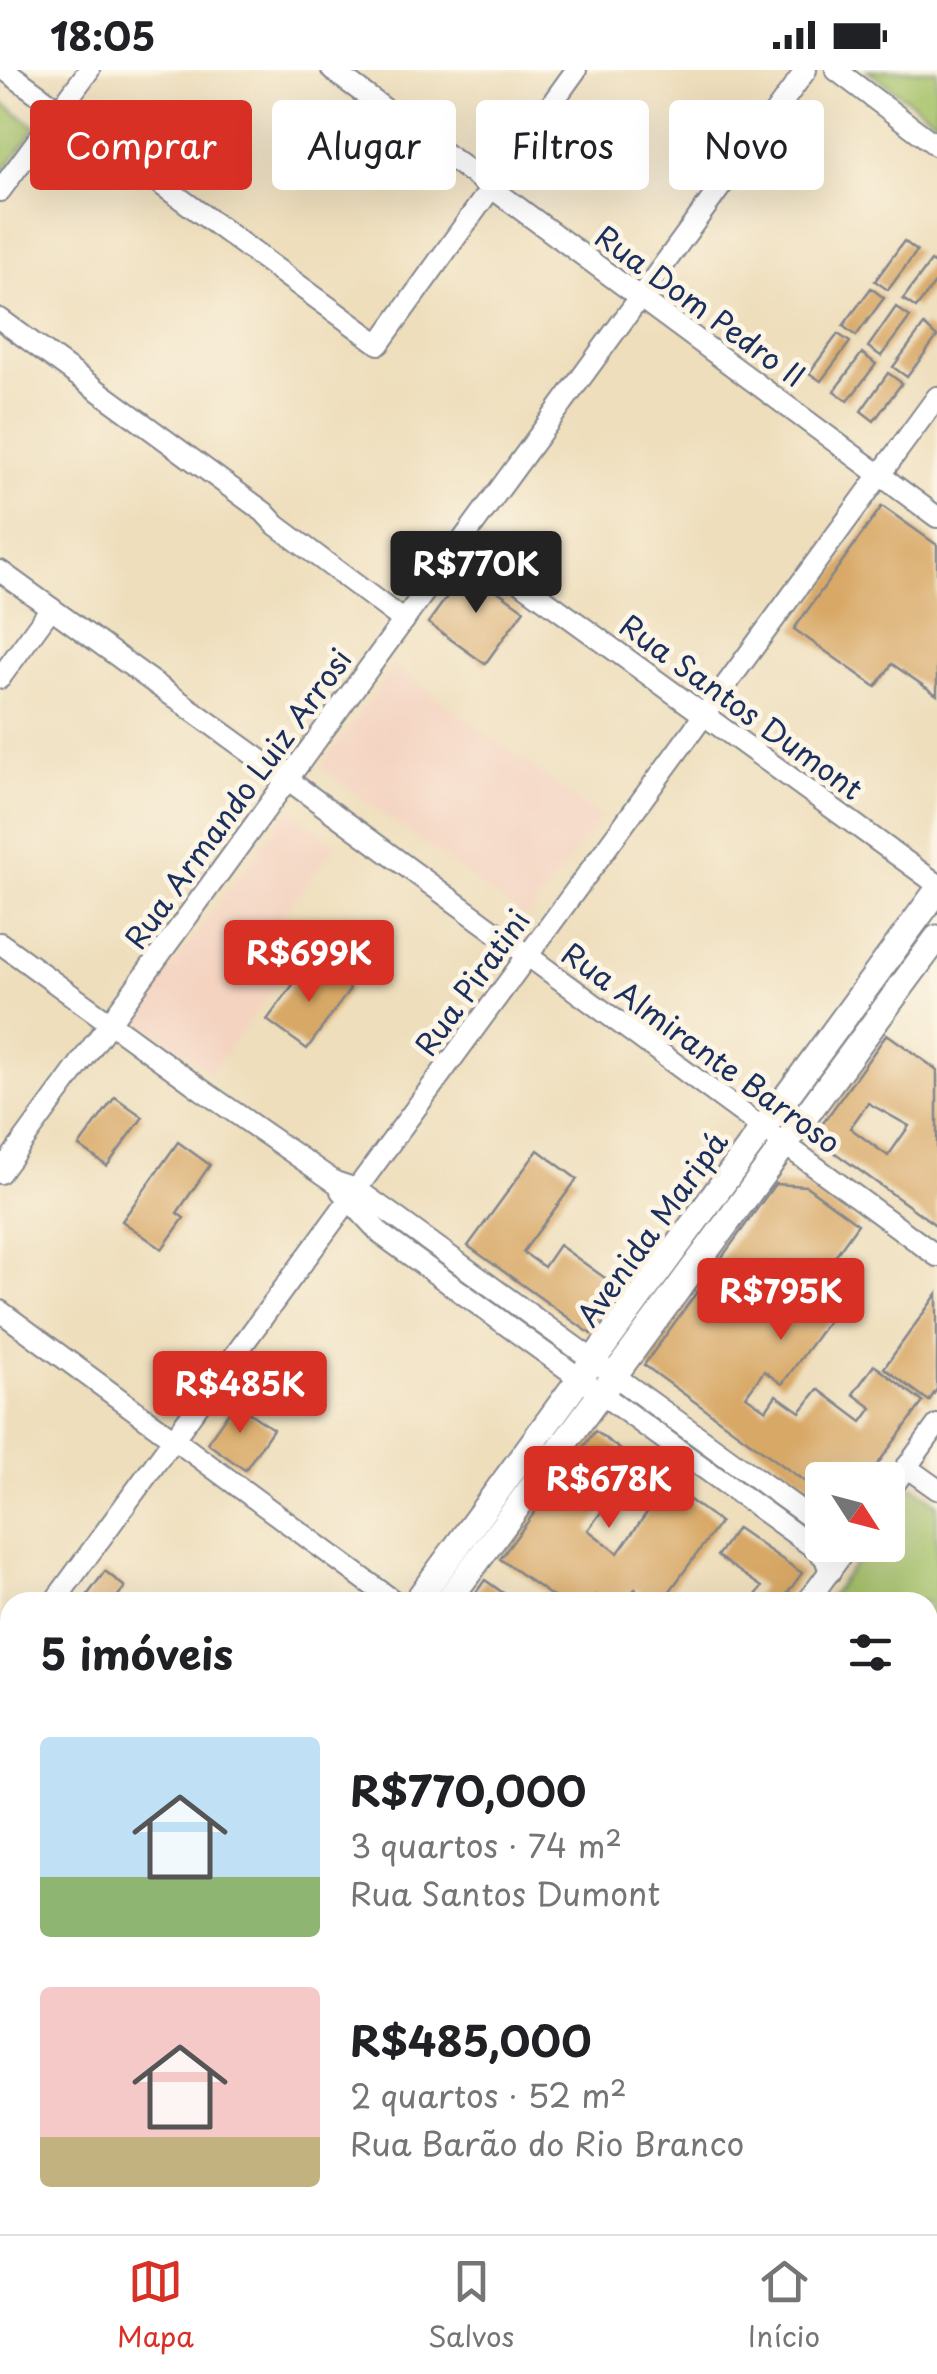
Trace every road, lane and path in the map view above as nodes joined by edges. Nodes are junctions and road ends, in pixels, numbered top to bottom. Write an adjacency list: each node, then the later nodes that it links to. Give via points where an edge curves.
1 (5, 70): 7 (street)
2 (88, 70): 8 (street)
3 (332, 70): 12 (street, Rua Dom Pedro II)
4 (576, 70): 9 (street)
5 (806, 70): 17 (street, Rua Armando Luiz Arrosi)
6 (836, 70): 10 (street)
7 (46, 100)
8 (66, 100)
9 (555, 100)
10 (937, 146)
11 (30, 150): 16 (street)
12 (476, 176)
13 (169, 190): 14 (street, via 380,344)
14 (491, 190)
15 (495, 190): 17 (street, Rua Dom Pedro II)
16 (0, 191)
17 (641, 298): 20 (street, Rua Dom Pedro II); 22 (street, Rua Armando Luiz Arrosi)
18 (0, 320): 25 (street)
19 (937, 397): 20 (street, Rua Piratini)
20 (880, 475): 21 (street, Rua Dom Pedro II); 27 (street, Rua Piratini)
21 (937, 517)
22 (464, 540): 25 (street, Rua Armando Luiz Arrosi); 27 (street, Rua Santos Dumont)
23 (0, 571): 24 (street, Rua Almirante Barroso)
24 (51, 608): 26 (street); 28 (street, Rua Almirante Barroso)
25 (404, 620): 28 (street, Rua Armando Luiz Arrosi)
26 (0, 678)
27 (703, 715): 29 (street, Rua Santos Dumont); 33 (street, Rua Piratini)
28 (287, 778): 33 (street, Rua Almirante Barroso); 34 (street, Rua Armando Luiz Arrosi)
29 (937, 888): 30 (main road, Avenida Maripá)
30 (918, 915): 31 (main road, via 936,924); 35 (main road, Avenida Maripá)
31 (937, 938): 36 (main road, Avenida Maripá)
32 (0, 943): 34 (street)
33 (527, 956): 37 (street, Rua Almirante Barroso); 42 (street, Rua Piratini)
34 (110, 1024): 40 (street, Rua Armando Luiz Arrosi); 42 (street)
35 (785, 1096): 36 (main road, via 798,1113); 37 (main road, Avenida Maripá)
36 (809, 1111): 38 (main road, Avenida Maripá)
37 (764, 1129): 38 (street, Rua Almirante Barroso); 39 (main road, Avenida Maripá)
38 (785, 1144): 41 (main road, Avenida Maripá); 45 (street, Rua Almirante Barroso)
39 (743, 1157): 41 (main road, via 762,1161); 48 (main road, Avenida Maripá)
40 (0, 1173)
41 (762, 1176): 48 (main road, Avenida Maripá)
42 (352, 1195): 43 (street); 44 (street); 54 (street, Rua Piratini)
43 (394, 1216): 44 (street, via 383,1221); 47 (street)
44 (382, 1234): 49 (street)
45 (937, 1256)
46 (0, 1311): 54 (street)
47 (560, 1336): 49 (street, via 557,1352); 50 (street)
48 (627, 1337): 50 (main road, Avenida Maripá)
49 (546, 1354): 50 (street)
50 (597, 1377): 51 (street); 52 (street); 64 (main road, Avenida Maripá)
51 (655, 1405): 52 (street, via 637,1406); 57 (street)
52 (642, 1423): 58 (street)
53 (937, 1425): 55 (street)
54 (174, 1438): 62 (street, Rua Piratini); 63 (street)
55 (906, 1467): 56 (street)
56 (937, 1489)
57 (805, 1514)
58 (805, 1541)
59 (826, 1562): 61 (street)
60 (837, 1562): 61 (street)
61 (830, 1572): 65 (street)
62 (61, 1592)
63 (382, 1592)
64 (439, 1592)
65 (815, 1592)

